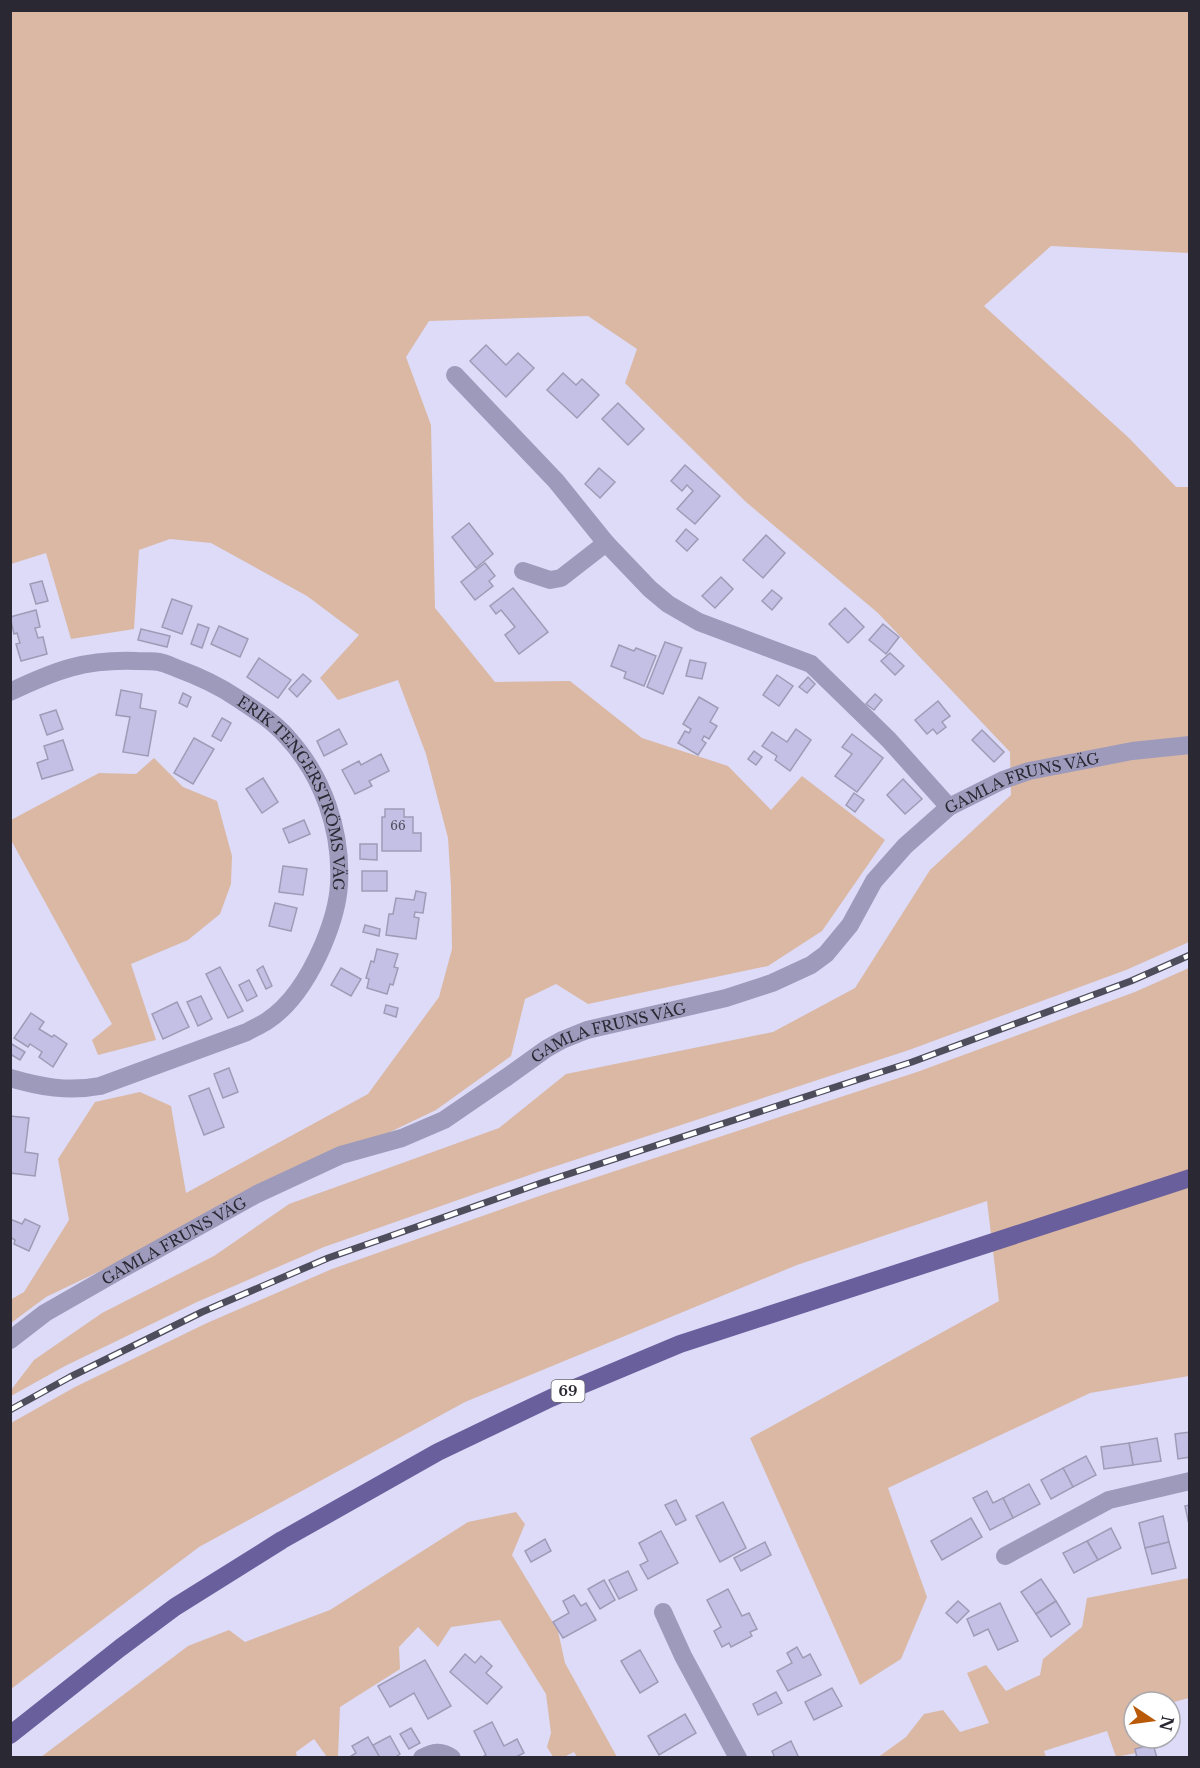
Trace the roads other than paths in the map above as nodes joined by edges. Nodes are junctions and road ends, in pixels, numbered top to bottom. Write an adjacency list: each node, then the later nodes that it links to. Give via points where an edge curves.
1 (455, 375): 2 (street, via 556,481)
2 (606, 543): 3 (street, via 561,578 550,580); 6 (street, via 668,604 699,622 811,664 889,740)
3 (523, 571)
4 (10, 692): 7 (street, ERIK TENGERSTRÖMS VÄG, via 72,666 125,660 160,662 223,688 287,737 318,780 336,837 339,884 333,917 306,979 268,1020 247,1032 100,1086 63,1090)
5 (1190, 745): 6 (street, GAMLA FRUNS VÄG, via 1029,771)
6 (948, 807): 9 (street, GAMLA FRUNS VÄG, via 874,881 850,925 812,965 726,998 587,1030 562,1040 444,1120 402,1138 341,1155 257,1194 45,1313)
7 (10, 1078)
8 (1190, 1178): 13 (main road, 69, via 680,1344 551,1398 438,1452 282,1540 175,1607)
9 (10, 1340)
10 (1190, 1480): 11 (street, via 1109,1500)
11 (1005, 1556)
12 (663, 1612): 16 (street)
13 (10, 1736)
14 (422, 1758): 15 (street, via 431,1752 441,1752)
15 (452, 1758)
16 (738, 1758)

